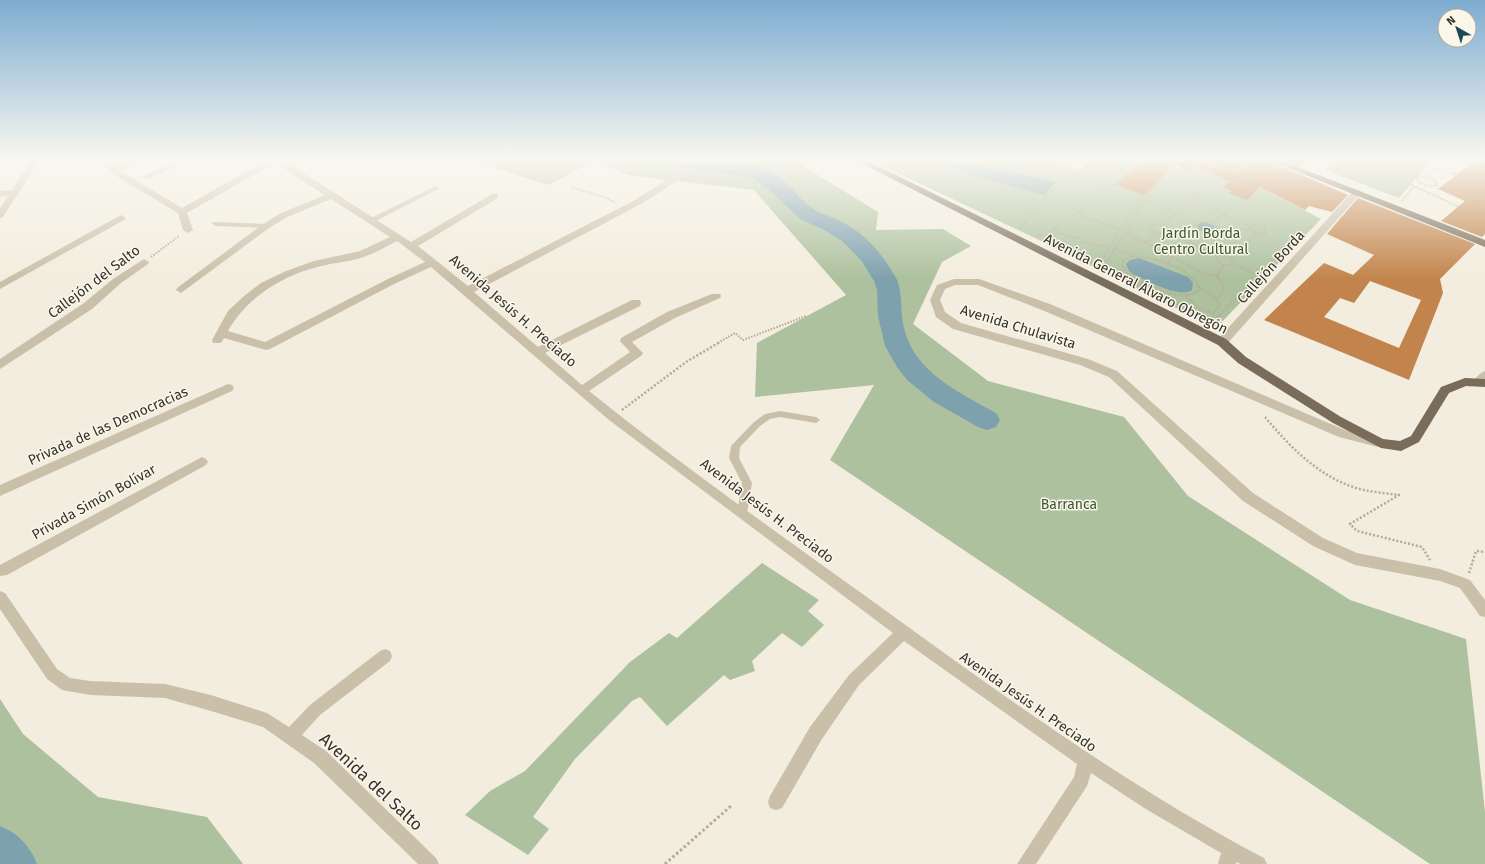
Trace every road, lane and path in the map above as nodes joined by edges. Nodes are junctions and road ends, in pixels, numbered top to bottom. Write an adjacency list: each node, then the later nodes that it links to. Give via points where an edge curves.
1 (12, 198): 34 (street)
2 (159, 198): 32 (street)
3 (206, 198): 32 (street)
4 (323, 198): 42 (street, via 298,208)
5 (337, 198): 37 (street, Avenida Jesús H. Preciado)
6 (415, 198): 37 (lane)
7 (491, 198): 62 (street)
8 (607, 198): 30 (path)
9 (641, 198): 30 (street)
10 (935, 198): 87 (main road, Avenida General Álvaro Obregón)
11 (1044, 198): 48 (path, via 1019,228)
12 (1057, 198): 31 (path, via 1065,200)
13 (1090, 198): 31 (path)
14 (1128, 198): 25 (path)
15 (1140, 198): 25 (path)
16 (1186, 198): 26 (path)
17 (1198, 198): 28 (path)
18 (1242, 198): 35 (path)
19 (1351, 198): 87 (street, Callejón Borda)
20 (1373, 198): 61 (main road)
21 (1404, 198): 24 (path)
22 (1440, 198): 29 (path)
23 (1147, 200): 27 (path); 33 (path)
24 (1402, 201)
25 (1137, 202): 27 (path); 46 (path)
26 (1188, 203): 28 (path); 33 (path)
27 (1142, 204): 50 (path)
28 (1202, 204): 35 (path)
29 (1459, 207)
30 (623, 209): 81 (street)
31 (1079, 211): 45 (path); 46 (path, via 1085,217)
32 (182, 212): 47 (street)
33 (1176, 214): 38 (path); 41 (path)
34 (0, 215)
35 (1224, 215): 40 (path); 43 (path)
36 (120, 218): 78 (street)
37 (371, 220): 58 (street, Avenida Jesús H. Preciado)
38 (1196, 223): 40 (path, via 1202,221); 53 (path, via 1196,228)
39 (216, 224): 42 (lane)
40 (1212, 224): 44 (path)
41 (1163, 225): 51 (path, via 1152,226); 52 (path)
42 (266, 226): 80 (street)
43 (1249, 226): 49 (path); 56 (path, via 1257,225 1266,230 1264,234)
44 (1216, 227): 49 (path); 55 (path, via 1217,231)
45 (1054, 229): 57 (path); 63 (path, via 1058,233 1082,239 1082,242)
46 (1120, 229): 74 (path)
47 (188, 230): 70 (path, Callejón del Salto)
48 (1025, 230)
49 (1250, 230): 56 (path)
50 (1125, 232): 59 (path); 64 (path)
51 (1156, 232): 52 (path); 59 (path)
52 (1168, 232): 60 (path)
53 (1200, 232): 55 (path); 60 (path)
54 (1032, 233): 57 (path)
55 (1210, 234): 65 (path)
56 (1256, 234): 68 (path)
57 (1039, 236): 74 (path)
58 (398, 237): 62 (street, Avenida Jesús H. Preciado); 71 (street, via 363,254 318,263 290,272 265,285 232,314 219,337 266,346)
59 (1144, 243): 69 (path)
60 (1189, 243): 67 (path); 69 (path)
61 (1485, 244)
62 (411, 246): 71 (street, Avenida Jesús H. Preciado)
63 (1107, 247)
64 (1114, 248): 66 (path); 76 (path)
65 (1223, 255): 67 (path); 68 (path)
66 (1133, 256): 72 (path, via 1147,256); 83 (path, via 1124,260 1122,264 1130,276 1170,294)
67 (1217, 256): 75 (path, via 1217,261)
68 (1231, 257): 73 (path)
69 (1173, 258): 72 (path); 77 (path, via 1203,273)
70 (144, 262): 89 (street, Callejón del Salto, via 88,306)
71 (432, 263): 81 (street, Avenida Jesús H. Preciado)
72 (1166, 264): 79 (path, via 1192,277)
73 (1234, 264): 75 (path); 76 (path, via 1258,276 1213,322)
74 (1099, 265): 76 (path)
75 (1224, 265): 77 (path)
76 (1104, 267)
77 (1217, 276): 84 (path, via 1225,288)
78 (0, 286)
79 (1198, 287): 83 (path, via 1195,293); 84 (path)
80 (181, 290)
81 (467, 290): 88 (street, Avenida Jesús H. Preciado)
82 (716, 296): 92 (street, via 671,316 625,341 636,353)
83 (1186, 296): 84 (path, via 1195,307 1204,312 1214,313 1219,305)
84 (1217, 299)
85 (636, 303): 88 (street)
86 (806, 316): 93 (path, via 743,340 735,333 686,362)
87 (1222, 342): 96 (main road, Avenida General Álvaro Obregón, via 1242,360 1337,420)
88 (538, 352): 92 (street, Avenida Jesús H. Preciado)
89 (0, 365)
90 (1483, 380): 96 (main road, Avenida General Álvaro Obregón, via 1465,382 1445,390 1415,439 1401,446)
91 (228, 388): 98 (street, Privada de las Democracias)
92 (581, 391): 99 (street, Avenida Jesús H. Preciado)
93 (622, 409)
94 (1265, 417): 102 (path, via 1291,449 1331,476 1356,488 1399,495 1350,524 1357,531 1422,547)
95 (816, 420): 99 (lane, via 780,414 768,416 736,446 734,458 747,482)
96 (1381, 443): 102 (street, Avenida Chulavista, via 1343,434 1046,307 979,282 954,282 941,287 935,300 940,314 957,326 1084,362 1113,374 1248,497 1318,542 1355,559)
97 (202, 462): 101 (street, Privada Simón Bolívar)
98 (0, 491)
99 (742, 513): 106 (street, Avenida Jesús H. Preciado)
100 (1485, 552): 103 (path, via 1476,551)
101 (1, 571)
102 (1440, 575): 103 (street, Avenida Chulavista)
103 (1465, 584): 105 (street)
104 (0, 597): 108 (street, Avenida del Salto, via 52,674 67,685 165,691 211,702 267,721)
105 (1485, 611)
106 (903, 633): 109 (street, Avenida Jesús H. Preciado); 110 (street, via 854,680 816,733)
107 (385, 656): 108 (street, via 315,710)
108 (291, 736): 113 (street, Avenida del Salto, via 320,757)
109 (1085, 762): 112 (street, Avenida Jesús H. Preciado); 115 (street, via 1081,780)
110 (776, 802)
111 (731, 806): 114 (path)
112 (1228, 857): 116 (street, Avenida Jesús H. Preciado)
113 (430, 864)
114 (665, 864)
115 (1026, 864)
116 (1258, 864)

